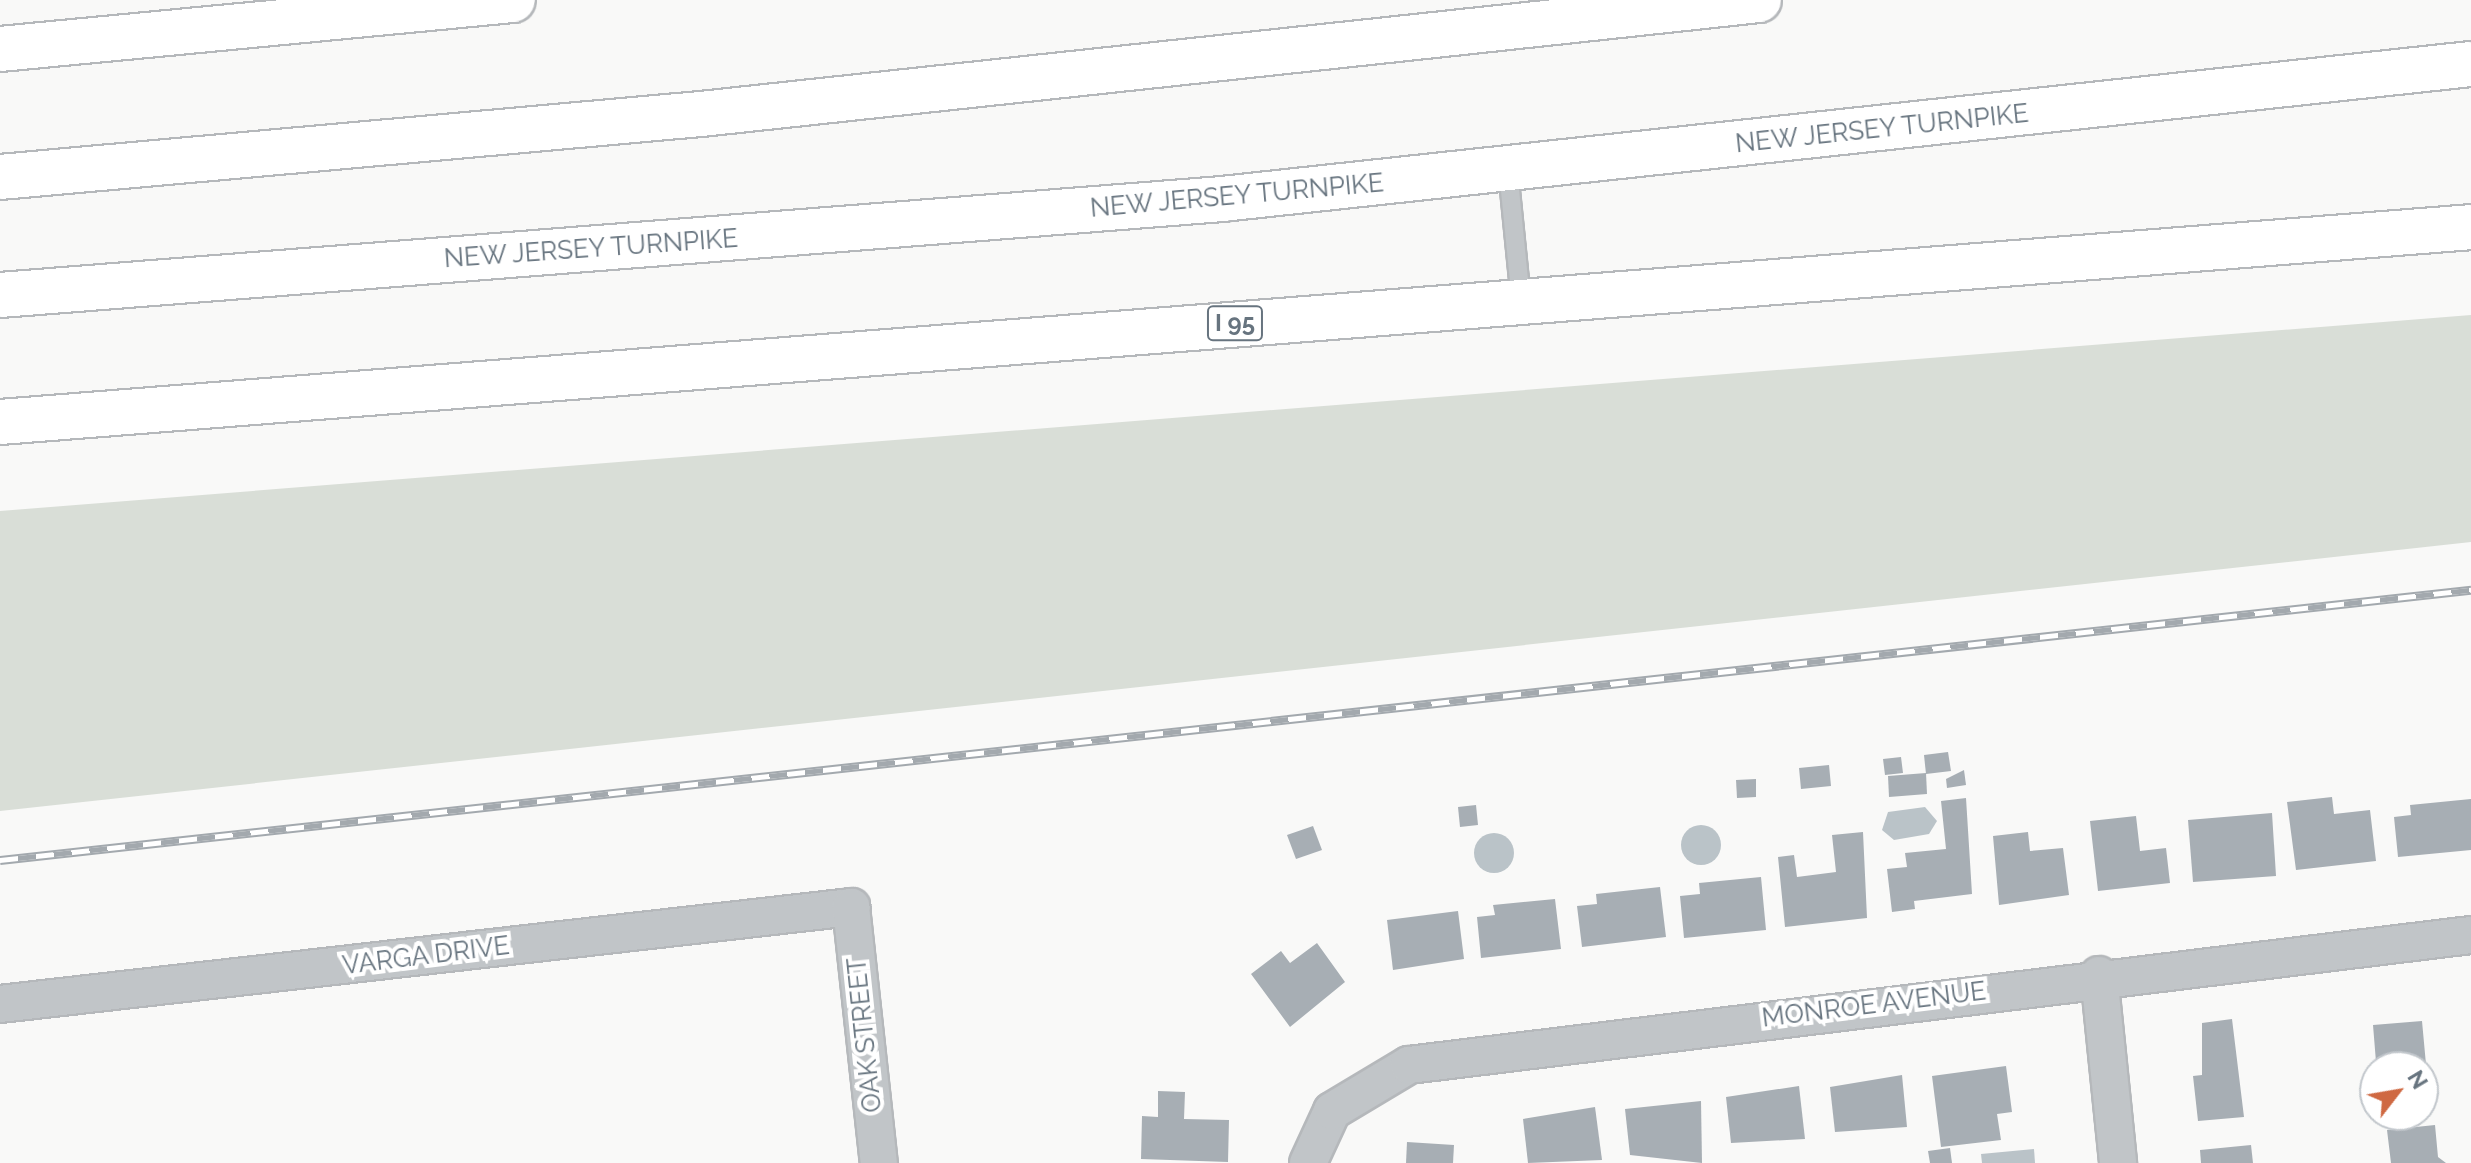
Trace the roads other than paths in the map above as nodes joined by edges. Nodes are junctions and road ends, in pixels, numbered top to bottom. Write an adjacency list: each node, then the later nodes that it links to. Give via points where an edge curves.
1 (513, 0): 4 (highway)
2 (1759, 0): 3 (highway)
3 (1620, 8): 7 (highway, via 701,114)
4 (0, 49)
5 (2471, 64): 6 (highway, NEW JERSEY TURNPIKE)
6 (1508, 170): 9 (highway, NEW JERSEY TURNPIKE); 10 (lane)
7 (0, 177)
8 (2471, 227): 10 (highway, I 95)
9 (0, 295)
10 (1521, 300): 11 (highway, I 95)
11 (0, 422)
12 (851, 907): 15 (street, VARGA DRIVE); 17 (street, OAK STREET)
13 (2471, 935): 14 (street, MONROE AVENUE)
14 (2099, 975): 16 (street, MONROE AVENUE, via 1409,1065 1332,1111); 18 (street)
15 (0, 1004)
16 (1310, 1156)
17 (879, 1163)
18 (2118, 1163)

